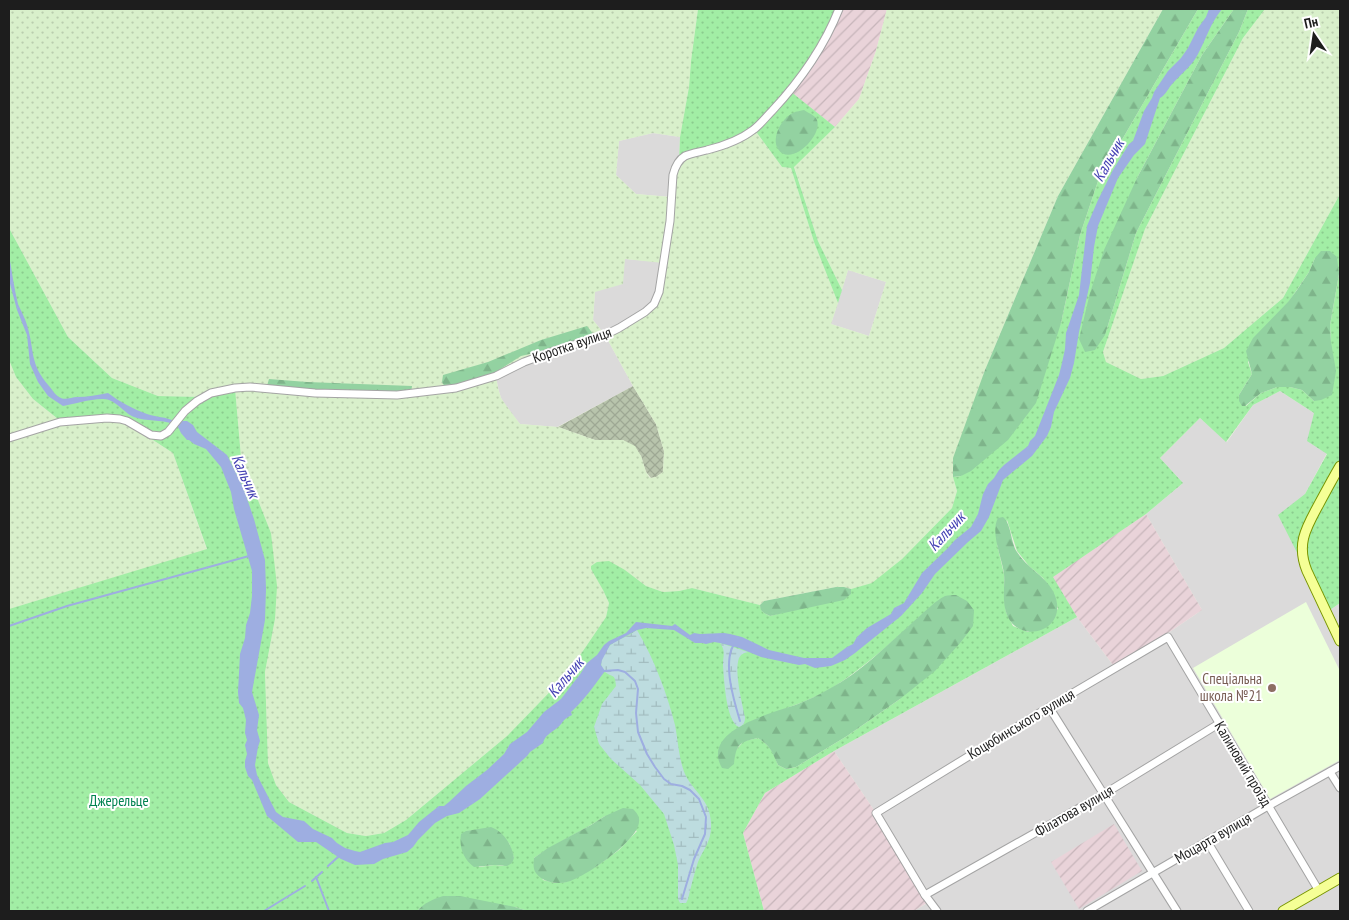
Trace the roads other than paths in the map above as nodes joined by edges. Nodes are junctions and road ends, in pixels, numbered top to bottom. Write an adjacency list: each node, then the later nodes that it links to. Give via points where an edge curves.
1 (839, 9): 2 (street, Коротка вулиця, via 809,66 754,129 742,137 679,161 673,175 670,221 659,292 654,304 605,335 554,350 496,376 456,388 397,395 235,388 203,397 164,434 156,436 120,418 99,418 60,422)
2 (9, 438)
3 (1340, 466): 4 (main road, via 1306,529 1302,547 1306,571)
4 (1339, 634)
5 (1168, 637): 6 (street, Коцюбинського вулиця); 7 (street, Калиновий проїзд)
6 (1049, 707): 11 (street); 17 (street, Коцюбинського вулиця, via 876,812)
7 (1220, 724): 11 (street, Філатова вулиця); 12 (street, Калиновий проїзд)
8 (1340, 766): 9 (street, Моцарта вулиця)
9 (1330, 772): 10 (street); 12 (street, Моцарта вулиця)
10 (1340, 788)
11 (1104, 794): 14 (street); 17 (street, Філатова вулиця)
12 (1268, 806): 13 (street, Моцарта вулиця); 16 (street, Калиновий проїзд)
13 (1207, 841): 14 (street, Моцарта вулиця); 21 (street)
14 (1153, 873): 19 (street, Моцарта вулиця); 20 (street)
15 (1340, 878): 16 (main road)
16 (1319, 891): 22 (main road)
17 (925, 895): 18 (street)
18 (937, 911)
19 (1087, 911)
20 (1177, 911)
21 (1249, 911)
22 (1283, 911)

